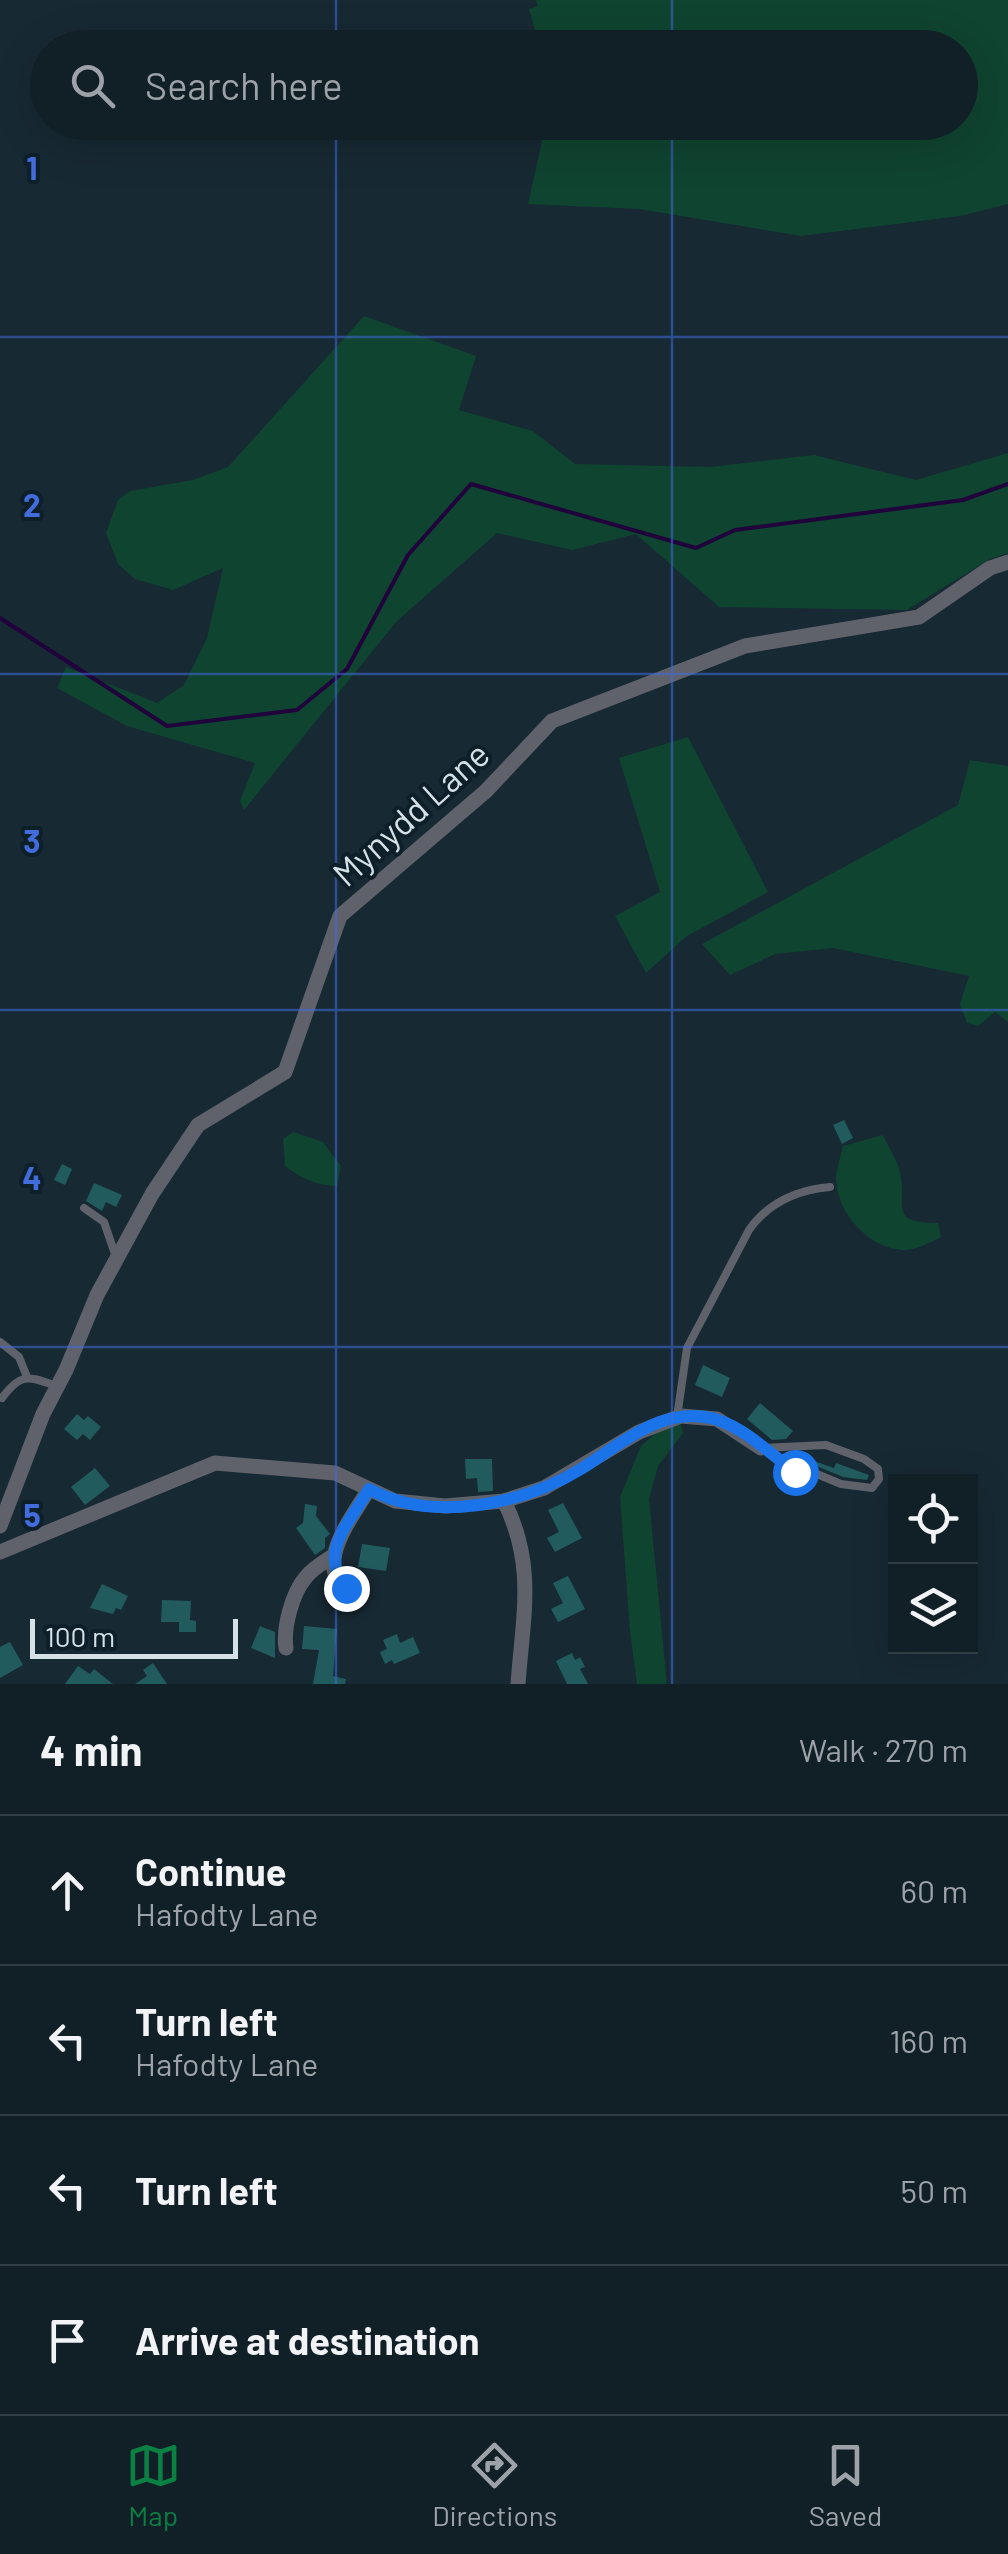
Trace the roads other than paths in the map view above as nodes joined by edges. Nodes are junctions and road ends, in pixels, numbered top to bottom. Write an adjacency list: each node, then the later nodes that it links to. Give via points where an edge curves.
1 (1008, 562): 4 (street, Mynydd Lane, via 919,617 745,646 552,720 486,791 340,916 285,1072 198,1126)
2 (830, 1187): 9 (lane, via 792,1195 761,1213 749,1230 687,1348)
3 (84, 1208): 4 (lane, via 104,1222)
4 (116, 1259): 7 (street, Mynydd Lane)
5 (0, 1342): 6 (lane, via 19,1357)
6 (27, 1377): 7 (lane); 8 (lane)
7 (57, 1386): 13 (street, Mynydd Lane)
8 (2, 1398)
9 (677, 1417): 10 (street, via 717,1419); 12 (street, via 638,1432 544,1488)
10 (761, 1448): 10 (lane, via 795,1472 858,1487 872,1488 879,1479 878,1469 864,1459 826,1445)
11 (369, 1489): 12 (street, via 411,1504); 14 (street, via 335,1473 215,1463); 15 (street)
12 (504, 1501): 18 (street, via 526,1568)
13 (0, 1526)
14 (0, 1552)
15 (333, 1556): 16 (street, via 340,1581); 17 (street, via 301,1583)
16 (358, 1595)
17 (286, 1648)
18 (518, 1684)

